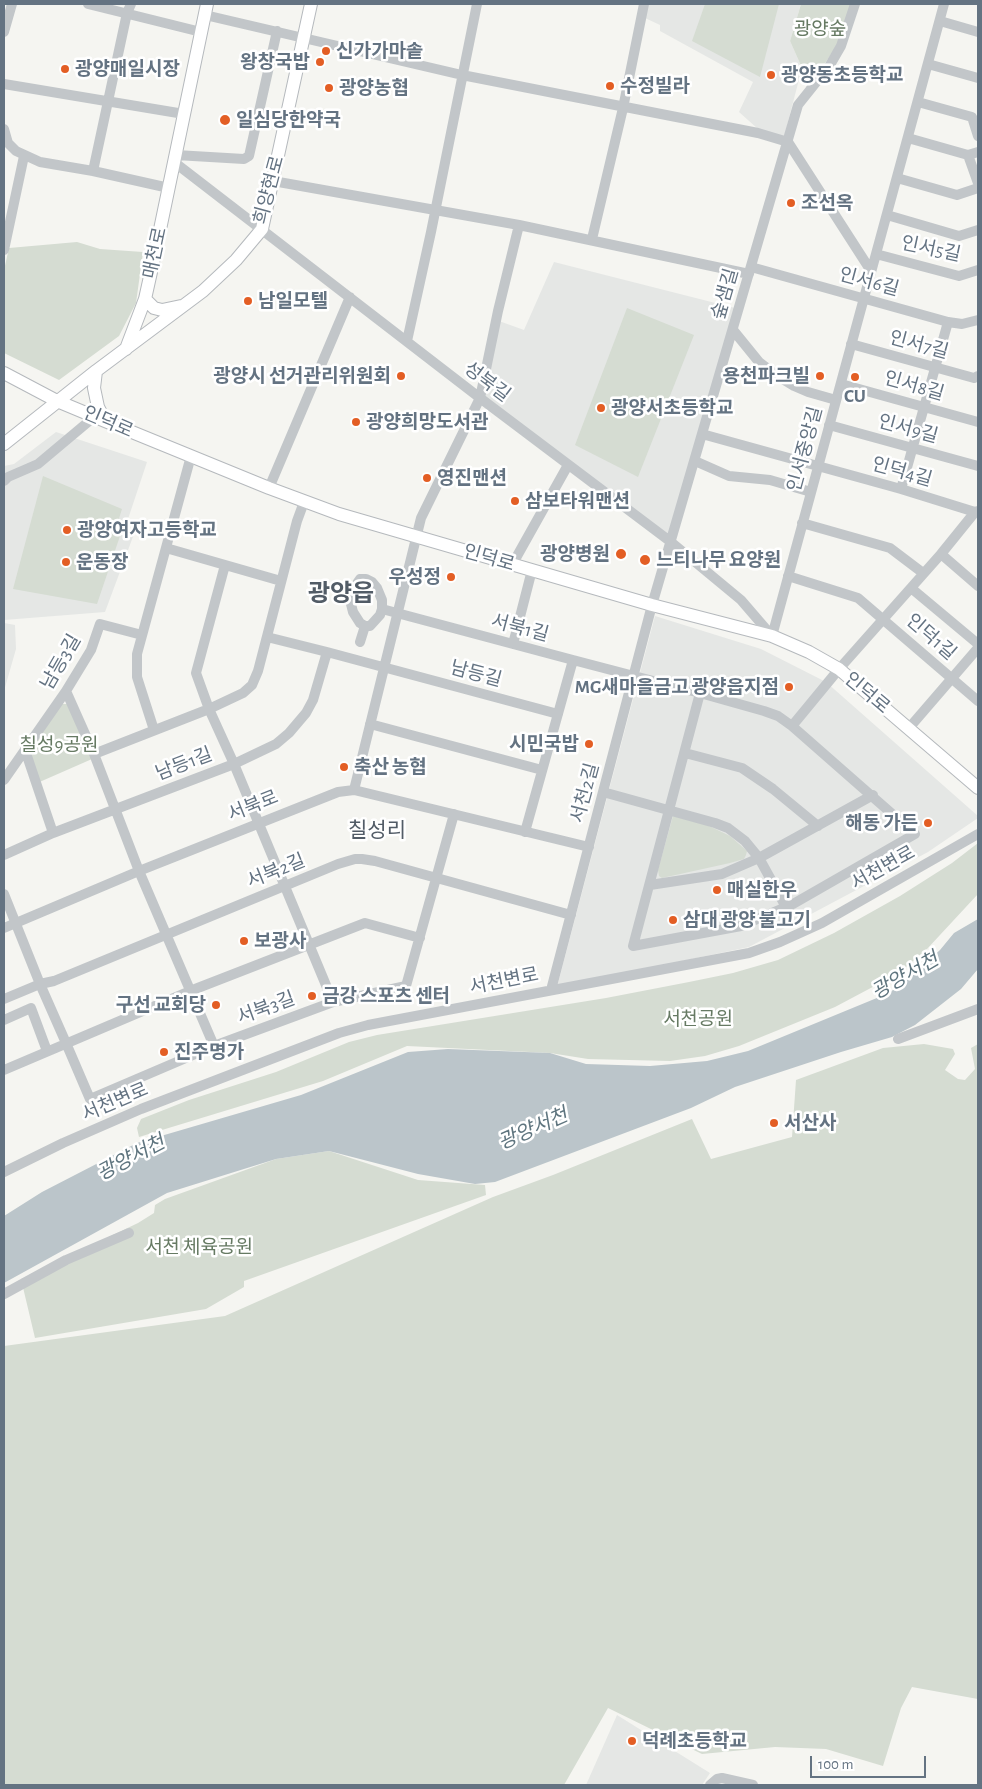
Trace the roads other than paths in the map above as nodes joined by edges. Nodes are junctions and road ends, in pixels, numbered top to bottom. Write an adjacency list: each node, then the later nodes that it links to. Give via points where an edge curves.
1 (12, 4): 12 (street)
2 (88, 4): 8 (street)
3 (311, 4): 15 (main road, 희양현로)
4 (476, 4): 17 (street)
5 (644, 4): 22 (street)
6 (855, 4): 27 (street, 숲샘길, via 841,46 798,105)
7 (944, 4): 10 (street, 인서중앙길)
8 (129, 9): 13 (street); 20 (street)
9 (206, 9): 11 (street); 13 (main road, 매천로)
10 (940, 21): 14 (street); 16 (street, 인서중앙길)
11 (277, 31): 15 (street); 31 (street, via 249,156)
12 (4, 32)
13 (201, 32): 23 (main road, 매천로)
14 (978, 32)
15 (303, 37): 17 (street); 34 (main road, 희양현로)
16 (928, 64): 18 (street); 21 (street, 인서중앙길)
17 (462, 75): 22 (street); 38 (street)
18 (978, 78)
19 (4, 84): 20 (street)
20 (109, 101): 23 (street); 32 (street)
21 (918, 102): 25 (street, via 972,117); 26 (street, 인서중앙길)
22 (623, 108): 27 (street); 44 (street)
23 (184, 114): 31 (main road, 매천로)
24 (4, 129): 30 (street, via 8,142)
25 (978, 136)
26 (908, 138): 29 (street); 33 (street, 인서중앙길)
27 (788, 142): 47 (street); 49 (street, 숲샘길)
28 (4, 149): 30 (street)
29 (973, 153): 35 (street)
30 (20, 154): 32 (street, via 40,162); 43 (street)
31 (175, 158): 36 (main road, 매천로); 41 (street, 성북길)
32 (93, 171): 36 (street)
33 (897, 178): 37 (street, via 957,195); 39 (street, 인서중앙길)
34 (273, 181): 38 (street, 인서6길); 41 (main road, 희양현로)
35 (978, 183)
36 (169, 188): 51 (main road, 매천로)
37 (978, 188)
38 (435, 210): 40 (street, 인서6길); 57 (street)
39 (886, 215): 42 (street, via 959,236); 46 (street, 인서중앙길)
40 (519, 224): 44 (street, 인서6길); 65 (street)
41 (262, 228): 50 (street, 성북길); 53 (main road, 희양현로, via 236,260)
42 (978, 230)
43 (6, 233): 45 (street)
44 (592, 239): 49 (street, 인서6길)
45 (4, 250)
46 (876, 254): 47 (street, 인서중앙길); 48 (street, 인서5길, via 959,276)
47 (871, 270): 52 (street, 인서중앙길)
48 (978, 270)
49 (750, 271): 52 (street, 인서6길); 56 (street, 숲샘길)
50 (350, 297): 57 (street, 성북길); 81 (street)
51 (145, 299): 53 (main road, via 154,308 162,310); 59 (main road, 매천로)
52 (864, 299): 55 (street, 인서6길); 58 (street, 인서중앙길)
53 (185, 305): 59 (main road, 희양현로)
54 (978, 320): 55 (street, 인서6길, via 962,324)
55 (948, 322): 60 (street)
56 (733, 330): 66 (street, via 758,362 776,375 808,392); 72 (street, 숲샘길)
57 (407, 341): 65 (street, 성북길)
58 (851, 344): 60 (street, 인서7길); 64 (street, 인서중앙길)
59 (126, 349): 61 (main road)
60 (935, 367): 63 (street, 인서7길, via 974,378); 68 (street)
61 (96, 371): 67 (main road); 69 (main road, via 94,388)
62 (4, 373): 67 (main road, 인덕로)
63 (978, 376)
64 (841, 384): 66 (street, 인서중앙길); 68 (street, 인서8길)
65 (480, 398): 77 (street, 성북길); 87 (street, via 421,518)
66 (836, 400): 71 (street, 인서중앙길)
67 (57, 401): 69 (main road, 인덕로); 73 (main road)
68 (924, 408): 70 (street, 인서8길); 74 (street)
69 (100, 419): 75 (main road, 인덕로); 80 (street, via 38,464)
70 (978, 422)
71 (829, 425): 74 (street, 인서9길); 79 (street, 인서중앙길)
72 (702, 434): 76 (street, 숲샘길); 79 (street, 인덕4길)
73 (4, 444)
74 (912, 449): 78 (street, 인서9길); 82 (street)
75 (191, 456): 81 (main road, 인덕로); 89 (street)
76 (695, 461): 83 (street, via 729,476 770,480); 88 (street, 숲샘길)
77 (568, 465): 88 (street, 성북길); 92 (street)
78 (978, 466)
79 (818, 467): 82 (street, 인덕4길); 83 (street, 인서중앙길)
80 (4, 481)
81 (269, 488): 84 (main road, 인덕로)
82 (901, 489): 85 (street, 인덕4길)
83 (811, 492): 86 (street, 인서중앙길)
84 (304, 502): 87 (main road, 인덕로); 96 (street)
85 (977, 512): 90 (street, 인덕4길)
86 (802, 523): 94 (street, via 890,548); 95 (street, 인서중앙길)
87 (417, 538): 92 (main road, 인덕로); 101 (street)
88 (671, 542): 99 (street, 숲샘길); 105 (street, 성북길, via 741,600)
89 (166, 548): 91 (street); 104 (street)
90 (941, 554): 94 (street, 인덕4길); 97 (street)
91 (224, 564): 96 (street); 119 (street, via 196,673)
92 (512, 565): 93 (main road, 인덕로)
93 (532, 570): 99 (main road, 인덕로); 108 (street)
94 (923, 573): 98 (street, 인덕4길)
95 (788, 576): 102 (street, via 858,598); 105 (street, 인서중앙길)
96 (281, 581): 106 (street)
97 (977, 582)
98 (911, 588): 102 (street, 인덕4길); 109 (street)
99 (652, 605): 105 (main road, 인덕로); 114 (street, 서천2길)
100 (382, 608): 101 (street, 서북1길); 103 (street, via 374,622); 103 (street, via 380,594 372,582 360,579 351,596 353,612)
101 (398, 613): 108 (street, 서북1길); 112 (street)
102 (883, 619): 113 (street, 인덕4길); 115 (street, 인덕1길)
103 (365, 626): 107 (street)
104 (142, 635): 116 (street, 남등3길, via 100,624 91,650); 124 (street, via 137,654 137,677)
105 (772, 636): 113 (main road, 인덕로)
106 (267, 637): 110 (street, 남등길); 119 (street, via 252,685 243,693)
107 (360, 642)
108 (513, 644): 111 (street, 서북1길)
109 (978, 646): 115 (street)
110 (327, 652): 112 (street, 남등길); 128 (street, 남등1길, via 313,700 290,734)
111 (573, 660): 114 (street, 서북1길); 120 (street)
112 (384, 667): 120 (street, 남등길); 121 (street)
113 (839, 669): 122 (street, 인덕4길); 123 (main road, 인덕로)
114 (634, 676): 117 (street, 서북1길); 133 (street, 서천2길)
115 (952, 678): 118 (street, 인덕1길); 123 (street)
116 (66, 692): 125 (street, 남등3길); 127 (street)
117 (700, 693): 122 (street, 서북1길, via 778,716); 126 (street)
118 (978, 701)
119 (209, 709): 124 (street); 128 (street)
120 (558, 714): 129 (street)
121 (370, 724): 129 (street); 132 (street)
122 (792, 726): 134 (street, 서북1길)
123 (909, 728): 131 (main road, 인덕로)
124 (154, 730): 127 (street)
125 (25, 750): 130 (street, 남등3길); 141 (street)
126 (685, 753): 136 (street); 139 (street, via 742,768)
127 (94, 754): 135 (street)
128 (234, 764): 135 (street, 남등1길); 138 (street)
129 (542, 770): 140 (street)
130 (4, 780)
131 (978, 788)
132 (354, 790): 137 (street, 서북로); 138 (street, 서북로, via 338,792)
133 (603, 792): 136 (street); 143 (street, 서천2길)
134 (873, 795): 139 (street); 151 (street, 서북1길, via 915,834)
135 (116, 809): 141 (street, 남등1길); 146 (street)
136 (669, 810): 145 (street, via 728,828); 148 (street)
137 (454, 814): 140 (street, 서북로); 147 (street, 서북3길)
138 (258, 823): 146 (street, 서북로); 149 (street)
139 (818, 826): 145 (street)
140 (525, 832): 143 (street, 서북로)
141 (53, 833): 144 (street, 남등1길)
142 (978, 834): 159 (street, 서천변로, via 822,922 780,942 750,952)
143 (589, 848): 152 (street, 서천2길)
144 (4, 855)
145 (759, 858): 148 (street, via 722,874); 151 (street)
146 (139, 870): 153 (street, 서북로); 155 (street)
147 (436, 878): 149 (street, 서북2길, via 362,858 338,864); 152 (street, 서북2길); 156 (street, 서북3길)
148 (650, 885): 151 (street, via 633,946 741,926)
149 (285, 886): 155 (street, 서북2길); 157 (street)
150 (4, 894): 153 (street)
151 (786, 907)
152 (571, 914): 159 (street, 서천2길)
153 (15, 923): 154 (street, 서북로); 158 (street)
154 (4, 928)
155 (166, 934): 158 (street, 서북2길); 160 (street)
156 (420, 938): 157 (street, via 365,923); 162 (street, 서북3길, via 406,986)
157 (309, 944): 160 (street); 162 (street)
158 (40, 984): 161 (street, 서북2길); 166 (street)
159 (551, 990): 170 (street, 서천변로, via 338,1033 141,1109 63,1142)
160 (190, 991): 166 (street); 167 (street)
161 (4, 1000)
162 (333, 1002): 167 (street, 서북3길)
163 (978, 1009): 165 (street)
164 (4, 1020): 168 (street, via 31,1008)
165 (898, 1039)
166 (66, 1043): 167 (street, 서북3길, via 90,1099); 168 (street)
167 (214, 1046)
168 (48, 1051): 169 (street)
169 (4, 1070)
170 (4, 1172)
171 (129, 1233): 172 (street, via 66,1260)
172 (4, 1294)
173 (710, 1785): 174 (street, via 722,1778)
174 (753, 1785)

